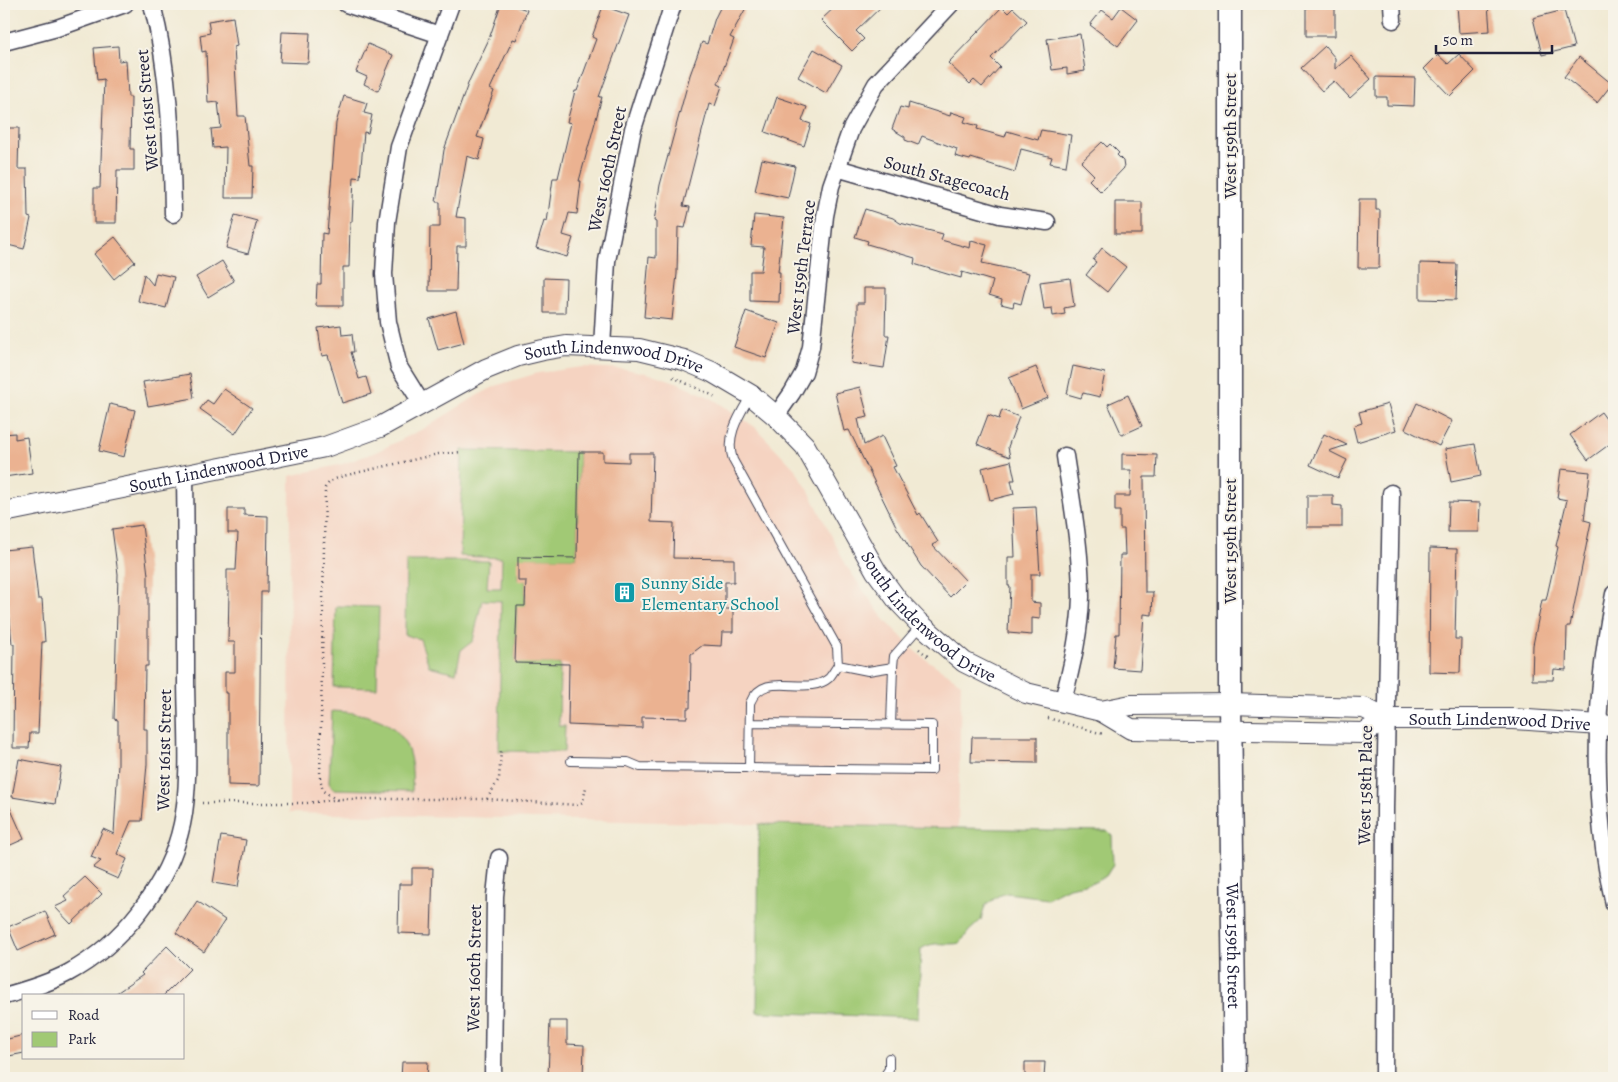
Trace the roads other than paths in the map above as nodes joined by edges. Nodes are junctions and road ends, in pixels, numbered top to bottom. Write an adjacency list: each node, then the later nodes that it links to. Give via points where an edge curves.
1 (125, 4): 9 (street, via 57,28)
2 (152, 4): 11 (street, West 161st Street, via 162,40 171,121)
3 (346, 4): 8 (street)
4 (451, 4): 8 (street)
5 (673, 4): 13 (street, West 160th Street, via 633,129 607,261)
6 (952, 4): 10 (street, West 159th Terrace, via 876,84 850,129)
7 (1230, 4): 26 (main road, West 159th Street)
8 (440, 35): 15 (street, via 399,147 387,222 384,274 388,322 399,367)
9 (4, 42)
10 (837, 168): 12 (street, South Stagecoach, via 1000,215); 16 (street, West 159th Terrace, via 824,216 811,347 804,372)
11 (173, 214)
12 (1047, 222)
13 (602, 347): 14 (street, South Lindenwood Drive, via 638,349 684,360); 15 (street, South Lindenwood Drive, via 566,346 518,356 486,369)
14 (751, 395): 16 (street, South Lindenwood Drive); 23 (lane, via 730,438 732,460 837,647)
15 (422, 404): 18 (street, South Lindenwood Drive, via 380,427 325,447)
16 (776, 416): 22 (street, South Lindenwood Drive, via 804,446 876,570 898,601)
17 (1065, 456): 25 (street, via 1079,552 1081,598 1074,660)
18 (185, 476): 20 (street, South Lindenwood Drive); 37 (street, West 161st Street, via 186,772 182,825 160,880 143,906 104,947 68,973 38,987)
19 (1391, 493): 28 (street, West 158th Place)
20 (4, 512)
21 (1614, 594): 31 (street, via 1607,632)
22 (921, 625): 24 (lane, via 894,656); 25 (street, South Lindenwood Drive, via 972,666 1026,693)
23 (838, 665): 24 (lane, via 868,671); 29 (lane, via 829,678 819,684 762,688 750,703)
24 (893, 667): 30 (lane)
25 (1062, 703): 27 (street, South Lindenwood Drive)
26 (1230, 704): 27 (street, South Lindenwood Drive, via 1131,704); 28 (street, South Lindenwood Drive, via 1364,708); 32 (main road, West 159th Street)
27 (1101, 711): 32 (street, South Lindenwood Drive, via 1131,729)
28 (1386, 719): 31 (street, South Lindenwood Drive, via 1513,719); 32 (street, South Lindenwood Drive, via 1364,733); 42 (street, West 158th Place)
29 (750, 723): 30 (lane); 34 (lane)
30 (892, 724): 34 (lane, via 932,725 932,770)
31 (1606, 725): 36 (street, via 1602,834)
32 (1230, 731): 41 (main road, West 159th Street)
33 (571, 761): 34 (lane, via 628,762 640,767)
34 (749, 769)
35 (499, 858): 39 (street, West 160th Street, via 495,896)
36 (1614, 904)
37 (4, 996)
38 (889, 1058): 40 (lane, via 889,1069)
39 (493, 1078)
40 (883, 1078)
41 (1235, 1078)
42 (1384, 1078)

